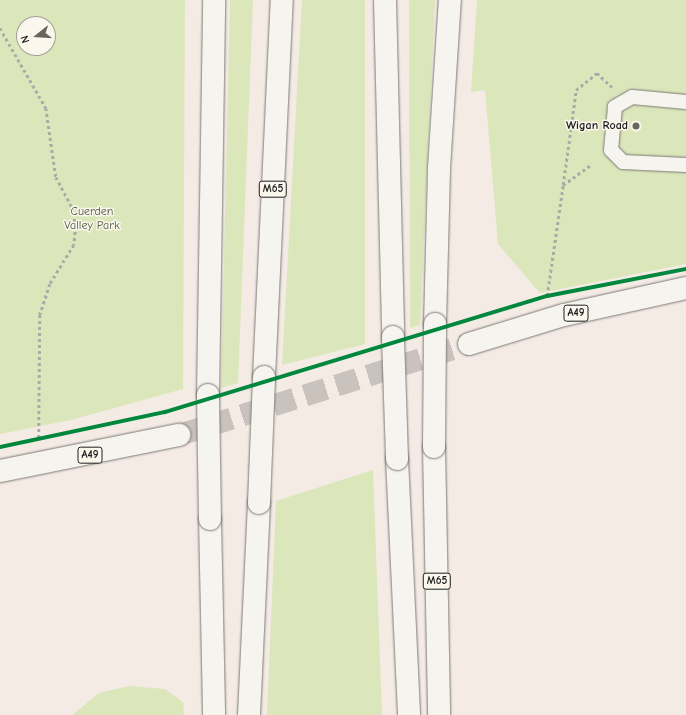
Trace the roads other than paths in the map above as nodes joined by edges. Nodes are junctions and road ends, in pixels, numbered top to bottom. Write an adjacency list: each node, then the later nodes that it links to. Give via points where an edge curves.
1 (214, 0): 11 (main road, bridge, via 208,394)
2 (282, 0): 12 (main road, M65, bridge)
3 (385, 0): 13 (main road, bridge, via 397,459)
4 (450, 0): 14 (main road, M65, bridge, via 439,168 435,324 434,447)
5 (686, 102): 6 (lane, via 632,97 616,107 611,150 623,162)
6 (686, 165)
7 (686, 288): 8 (main road, A49, via 564,315)
8 (469, 344)
9 (179, 435): 10 (main road, A49)
10 (0, 471)
11 (214, 715)
12 (249, 715)
13 (409, 715)
14 (439, 715)

